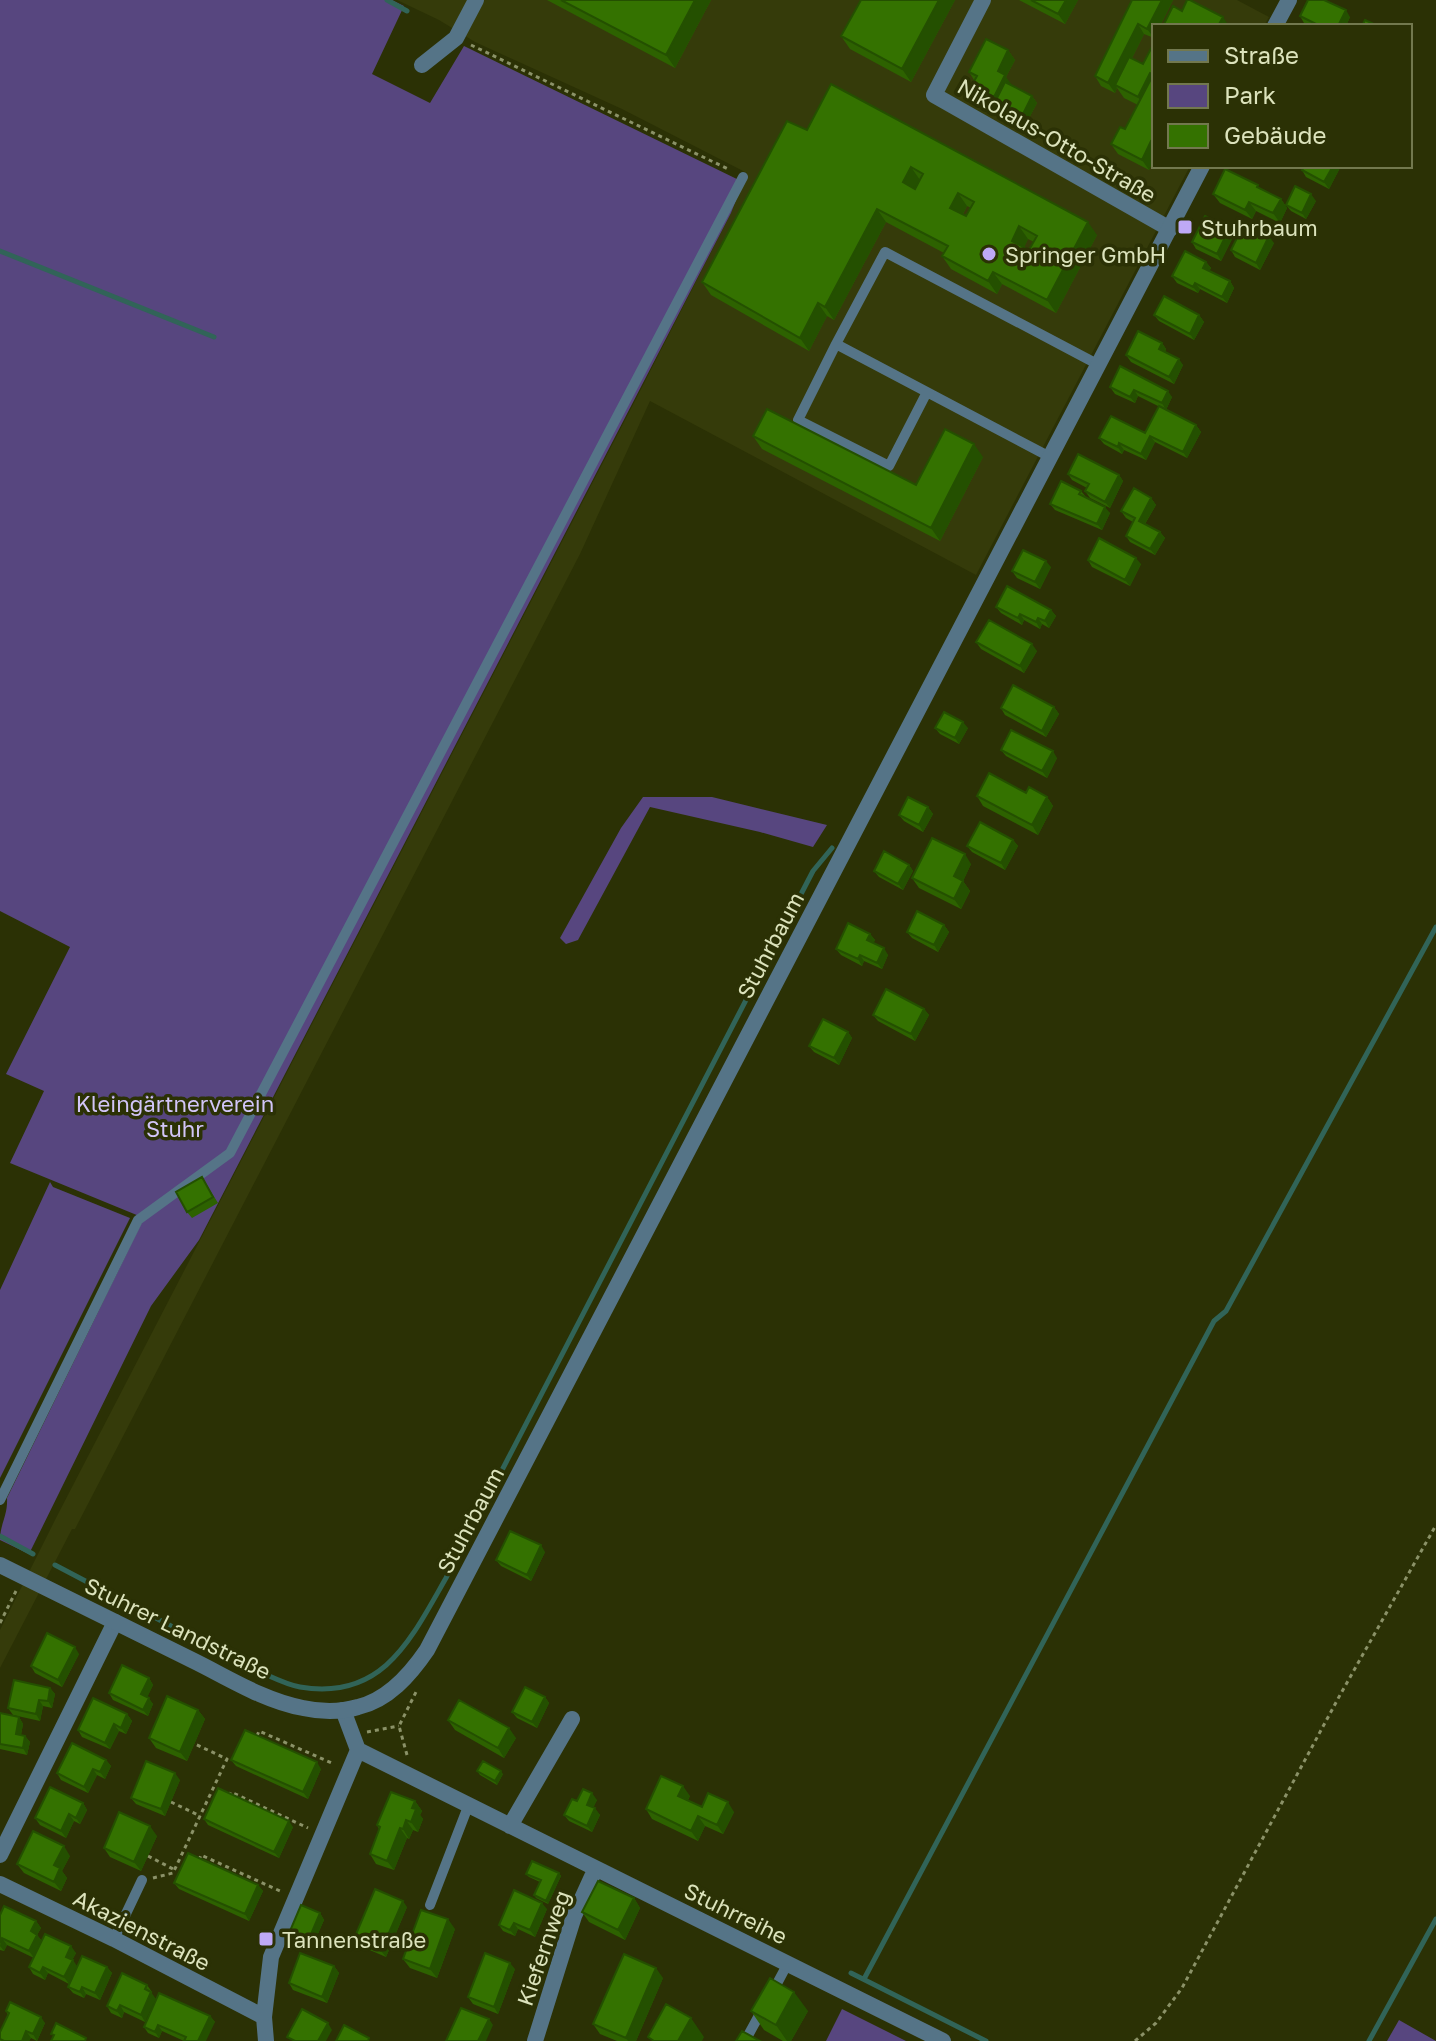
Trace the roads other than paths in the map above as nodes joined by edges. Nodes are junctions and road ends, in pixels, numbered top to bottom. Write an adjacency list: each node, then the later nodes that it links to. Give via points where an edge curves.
1 (476, 0): 5 (street, via 456,38)
2 (983, 0): 8 (street, Nikolaus-Otto-Straße, via 934,95)
3 (1289, 0): 4 (street)
4 (1276, 24)
5 (422, 65)
6 (1201, 168): 8 (street, Stuhrbaum)
7 (743, 177): 13 (lane, via 230,1153 138,1220)
8 (1170, 229): 10 (street, Stuhrbaum)
9 (836, 344): 10 (lane, via 885,252); 11 (lane); 11 (lane, via 798,420 889,466)
10 (1099, 365): 12 (street, Stuhrbaum)
11 (927, 392): 12 (lane)
12 (1050, 457): 16 (street, Stuhrbaum, via 427,1650 398,1685 374,1702)
13 (0, 1500)
14 (0, 1565): 15 (street, Stuhrer Landstraße)
15 (115, 1622): 16 (street, Stuhrer Landstraße, via 276,1700 302,1708); 21 (street)
16 (343, 1710): 18 (street)
17 (572, 1719): 20 (street)
18 (355, 1742): 19 (street, Stuhrreihe); 28 (street, via 349,1771 271,1957)
19 (469, 1804): 20 (street, Stuhrreihe); 25 (lane)
20 (510, 1826): 22 (street, Stuhrreihe)
21 (0, 1855)
22 (595, 1870): 27 (street, Stuhrreihe); 30 (street, Kiefernweg, via 574,1916)
23 (142, 1880): 26 (lane)
24 (0, 1884): 26 (street, Akazienstraße)
25 (430, 1905)
26 (114, 1939): 28 (street, Akazienstraße)
27 (788, 1963): 31 (lane); 32 (street, Stuhrreihe)
28 (264, 2017): 29 (street)
29 (266, 2041)
30 (535, 2041)
31 (745, 2041)
32 (943, 2041)

